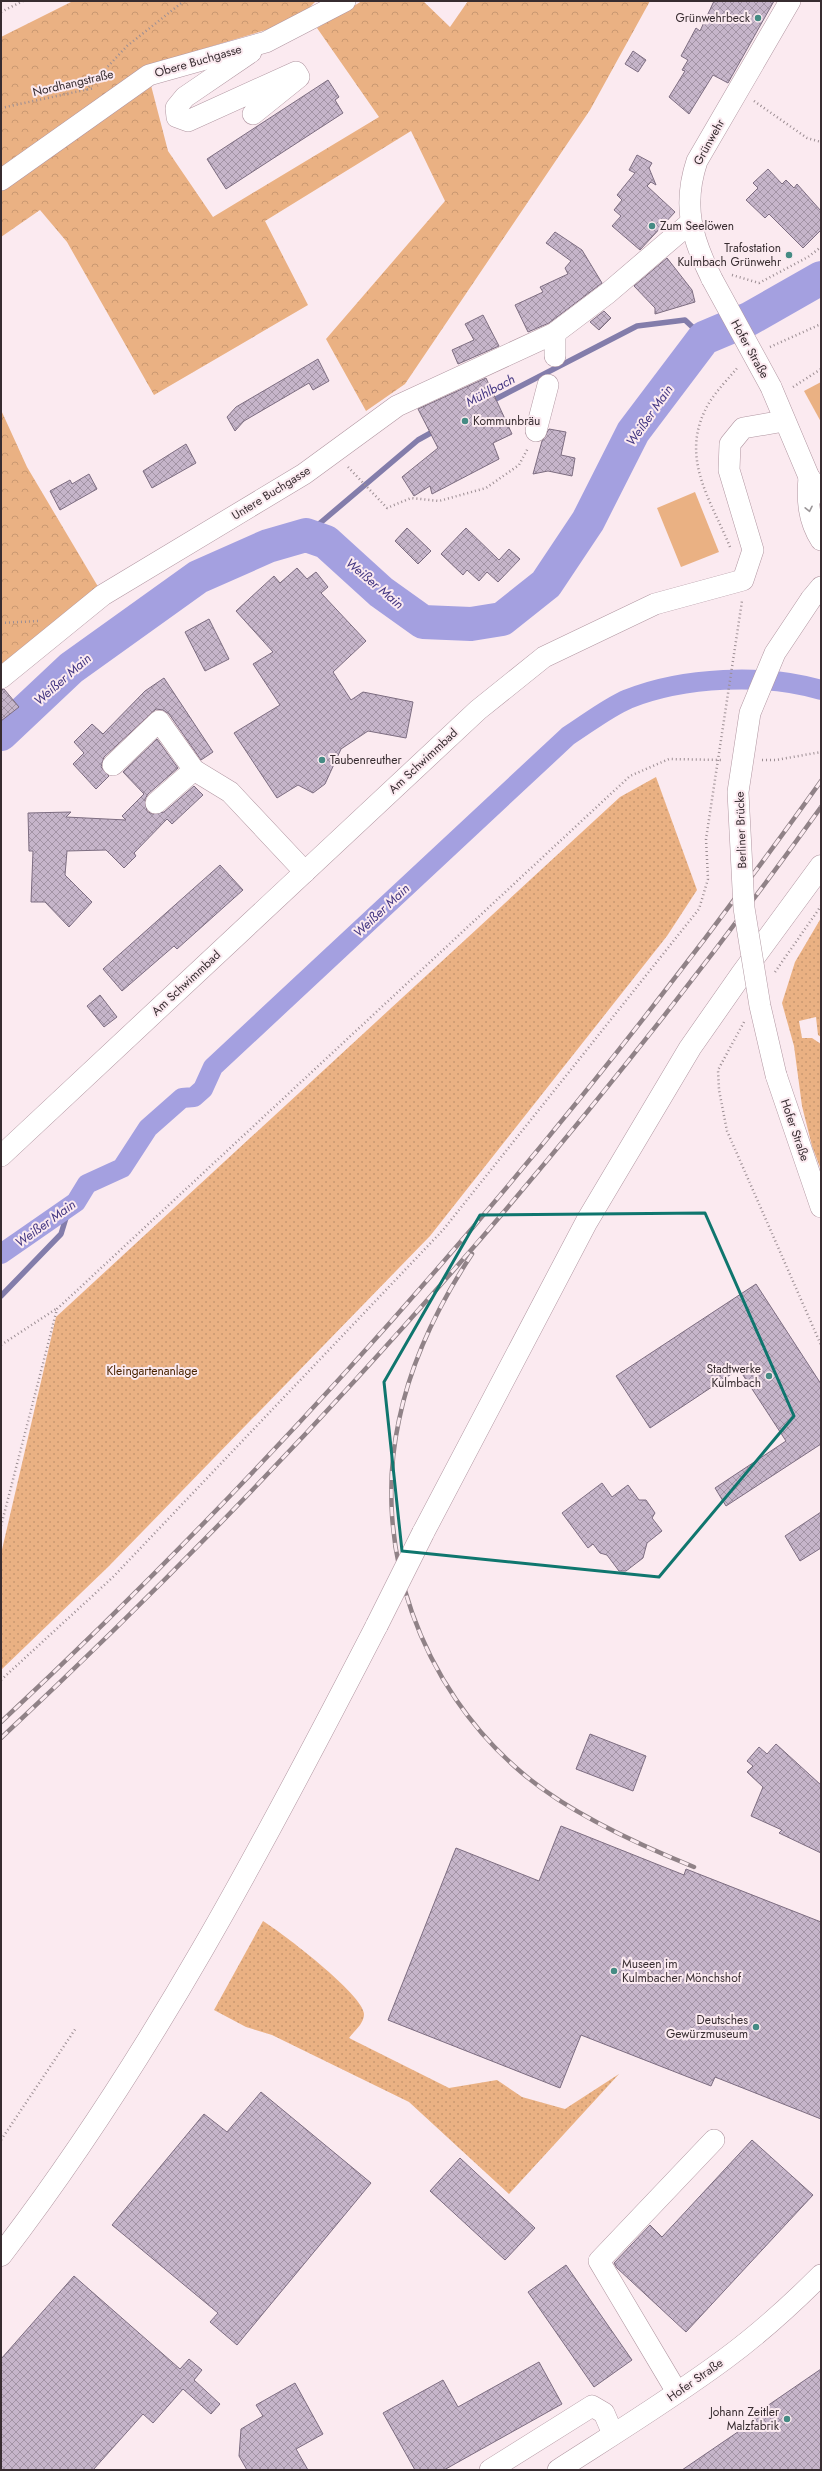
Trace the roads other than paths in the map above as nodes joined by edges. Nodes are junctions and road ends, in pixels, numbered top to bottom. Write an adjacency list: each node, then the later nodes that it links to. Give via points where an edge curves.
1 (345, 1): 3 (street, Obere Buchgasse)
2 (790, 1): 6 (street, Grünwehr, via 697,161 691,178)
3 (266, 42): 4 (street, via 185,97 176,108 177,117 188,121 296,72 299,77); 5 (street, Obere Buchgasse, via 149,75)
4 (253, 114)
5 (1, 180)
6 (690, 223): 7 (street, via 608,293); 10 (street, Hofer Straße, bridge, via 696,248 709,274 779,389)
7 (555, 333): 8 (street); 15 (street, Untere Buchgasse, via 396,406 304,474 103,595)
8 (555, 356)
9 (548, 384): 11 (street)
10 (784, 421): 12 (street, Hofer Straße); 20 (street, Am Schwimmbad, via 742,428 730,444 729,470 753,550 743,580 655,604 544,657 478,710)
11 (536, 431)
12 (815, 485): 13 (street, Hofer Straße, one-way to 13, via 807,499 814,529)
13 (821, 540)
14 (816, 593): 21 (street, Berliner Brücke, bridge, via 775,653 750,713 738,792 744,908 760,1006)
15 (1, 678)
16 (113, 765): 17 (street, via 159,721)
17 (194, 770): 18 (street); 20 (street, via 230,792)
18 (156, 803)
19 (821, 866): 25 (highway, bridge, via 690,1048 587,1220 254,1860 173,1999 105,2108)
20 (304, 872): 22 (street, Am Schwimmbad)
21 (776, 1075): 23 (street, Hofer Straße)
22 (1, 1156)
23 (821, 1206)
24 (714, 2140): 27 (street, via 599,2261)
25 (1, 2255)
26 (821, 2275): 27 (street, Hofer Straße, via 787,2308 726,2359)
27 (678, 2392): 28 (street, Hofer Straße)
28 (614, 2434): 29 (street, via 604,2413 592,2406); 30 (street, Hofer Straße)
29 (490, 2470)
30 (558, 2470)

